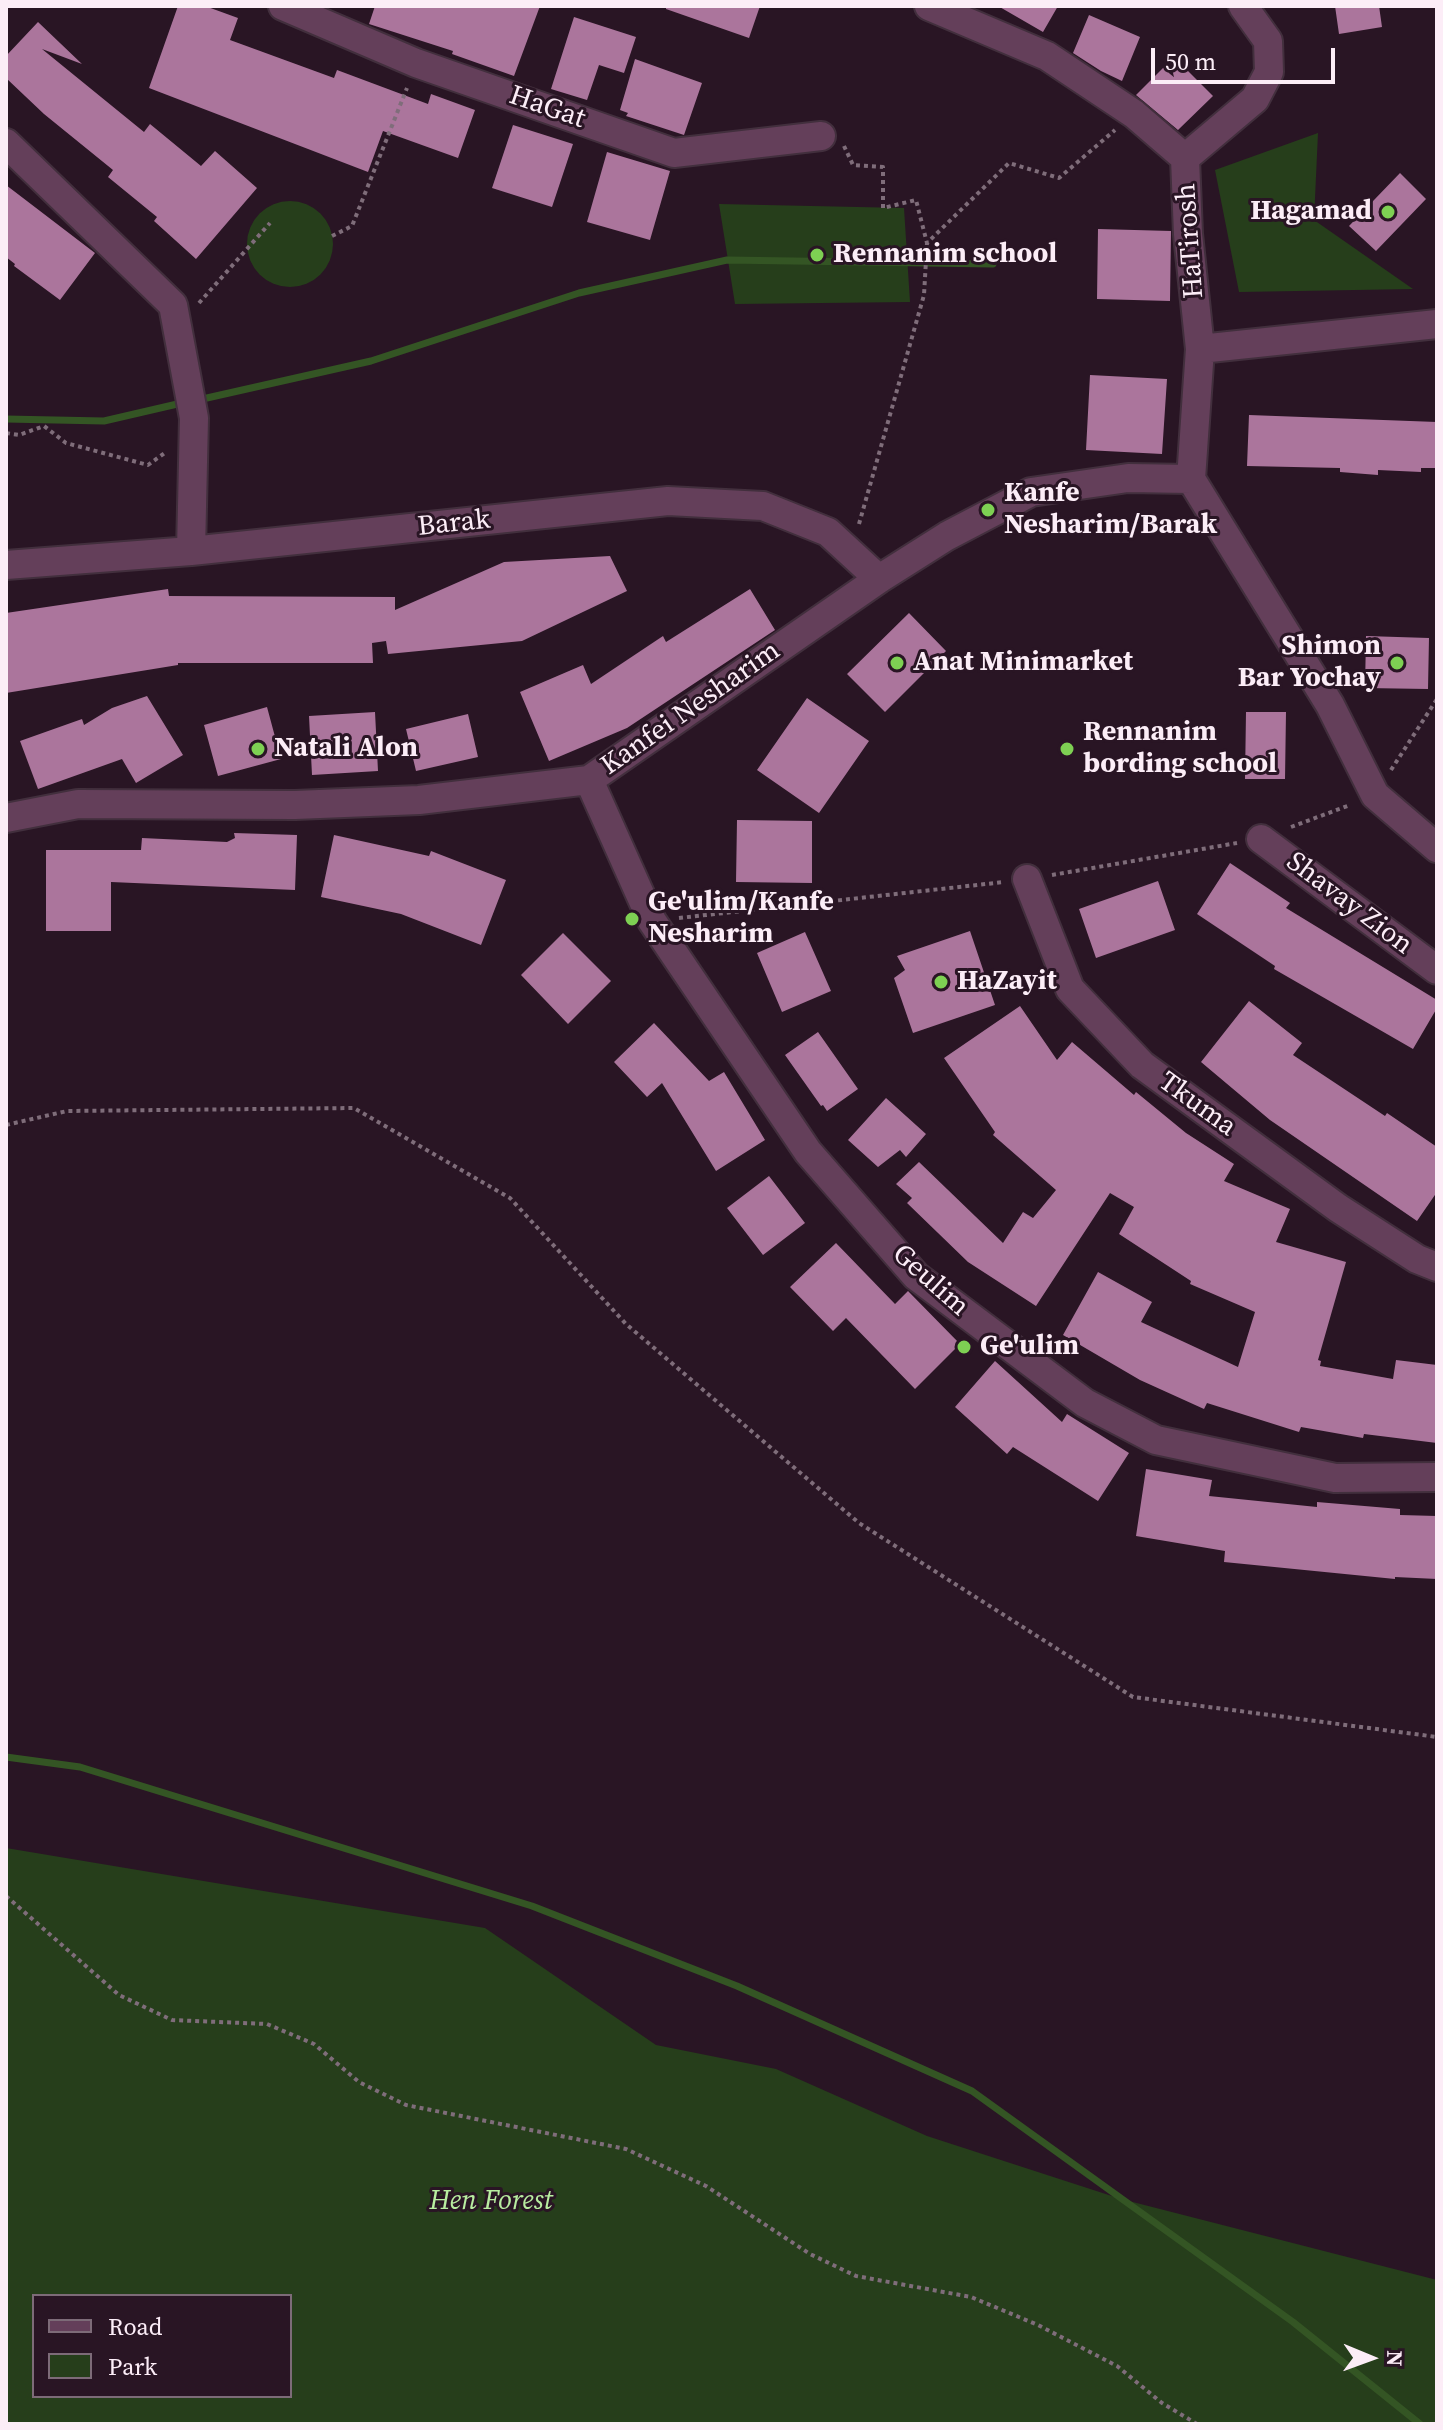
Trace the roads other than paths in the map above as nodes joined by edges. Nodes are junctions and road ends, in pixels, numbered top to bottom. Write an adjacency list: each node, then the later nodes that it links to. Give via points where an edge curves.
1 (283, 6): 4 (street, HaGat, via 416,63 674,153)
2 (929, 6): 6 (street, HaTirosh, via 1047,56 1134,114)
3 (1243, 6): 6 (street, via 1268,41 1269,72 1255,99)
4 (821, 136)
5 (6, 143): 10 (street, via 173,305 194,418)
6 (1185, 158): 8 (street, HaTirosh)
7 (1437, 324): 8 (street)
8 (1200, 349): 9 (street, HaTirosh)
9 (1191, 479): 12 (street, Kanfei Nesharim, via 1128,478 1031,492); 16 (street, via 1330,705 1375,795)
10 (191, 551): 11 (street, Barak); 12 (street, Barak, via 668,501 763,506 828,532)
11 (6, 565)
12 (879, 579): 13 (street, Kanfei Nesharim)
13 (589, 780): 14 (street, Kanfei Nesharim, via 403,800 78,804); 20 (street, Geulim, via 652,921 808,1152 916,1276 1085,1403 1156,1440 1335,1478)
14 (6, 818)
15 (1261, 839): 18 (street, Shavay Zion)
16 (1437, 848)
17 (1027, 879): 19 (street, Tkuma, via 1070,989 1142,1065 1338,1208)
18 (1437, 970)
19 (1437, 1267)
20 (1437, 1477)

